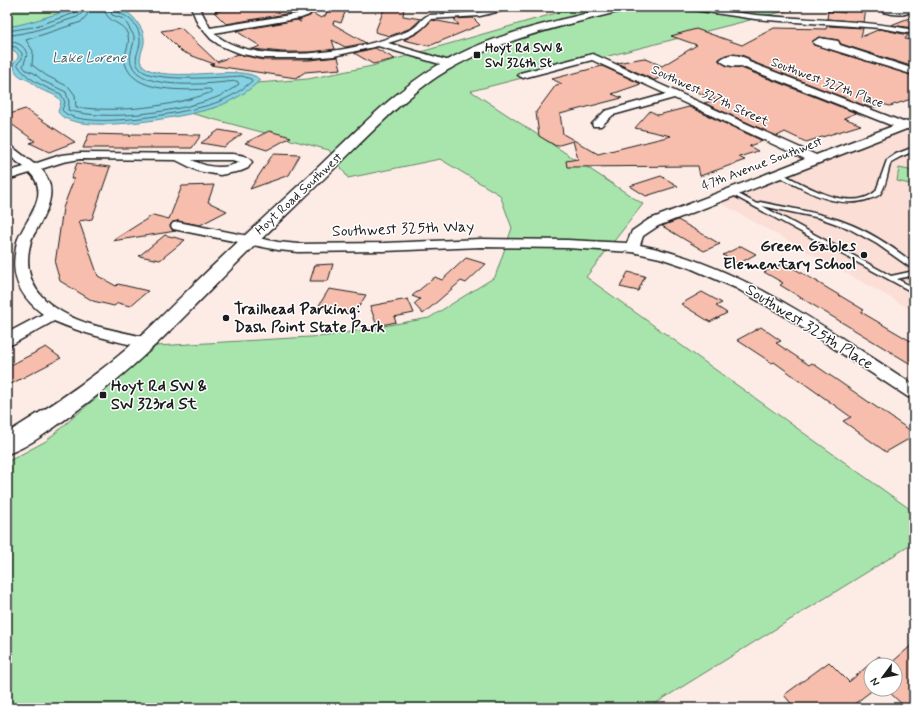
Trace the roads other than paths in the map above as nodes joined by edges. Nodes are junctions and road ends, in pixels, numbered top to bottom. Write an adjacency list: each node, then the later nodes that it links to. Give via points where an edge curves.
1 (196, 7): 9 (street, via 200,21)
2 (310, 7): 9 (street, via 306,13 298,16)
3 (506, 7): 11 (street, via 480,14 427,14 422,26 414,32)
4 (626, 7): 14 (main road, Hoyt Road Southwest, via 526,32)
5 (687, 7): 6 (street)
6 (699, 8): 8 (street, via 756,17)
7 (892, 9): 8 (street)
8 (880, 26): 10 (street)
9 (208, 31): 12 (street, via 226,44 259,54 314,56 359,50)
10 (914, 32)
11 (390, 40): 12 (street); 14 (street)
12 (380, 44): 14 (street)
13 (834, 46): 16 (street)
14 (454, 62): 31 (main road, Hoyt Road Southwest, via 424,80 386,111)
15 (742, 63): 20 (street, Southwest 327th Place)
16 (914, 72)
17 (523, 75): 18 (street, Southwest 327th Street, via 593,57)
18 (675, 95): 19 (street, via 608,113); 24 (street, Southwest 327th Street)
19 (597, 124)
20 (910, 126): 24 (street, 47th Avenue Southwest)
21 (7, 148): 25 (street)
22 (914, 149): 26 (lane, via 890,160 878,192 858,200 833,200)
23 (179, 157): 25 (street, via 80,156)
24 (816, 160): 26 (street, 47th Avenue Southwest)
25 (32, 168): 27 (street); 33 (street, via 44,184 42,208)
26 (779, 174): 28 (street, 47th Avenue Southwest)
27 (7, 176)
28 (731, 192): 29 (lane); 32 (street, 47th Avenue Southwest, via 653,223 636,234)
29 (750, 202): 34 (lane, via 841,223 888,247); 35 (lane)
30 (178, 226): 31 (street, Southwest 325th Way)
31 (250, 240): 32 (street, Southwest 325th Way, via 298,248 481,243); 39 (main road, Hoyt Road Southwest)
32 (632, 248): 40 (street, Southwest 325th Place, via 663,254 741,285 789,312)
33 (13, 251): 37 (street, via 18,281 25,295 36,307)
34 (914, 269): 35 (lane)
35 (891, 278): 36 (lane)
36 (914, 291)
37 (51, 316): 38 (street); 39 (street, via 87,329)
38 (7, 340)
39 (146, 343): 41 (main road, Hoyt Road Southwest, via 107,377)
40 (914, 394)
41 (7, 445)

